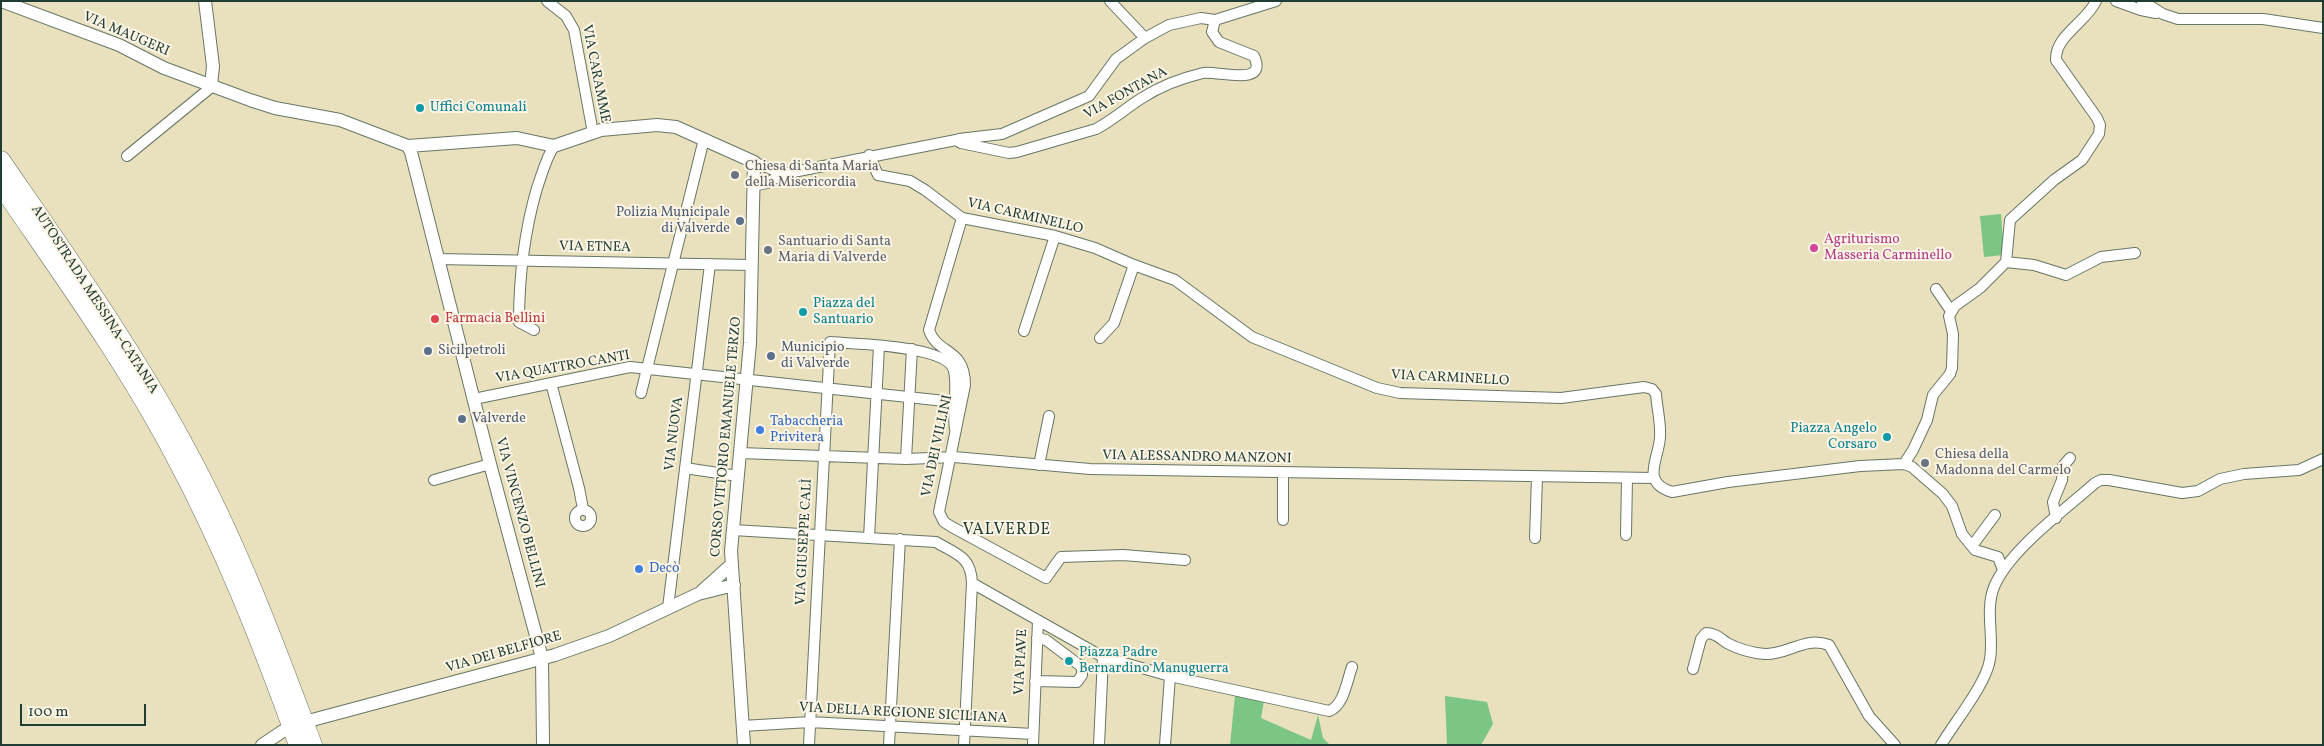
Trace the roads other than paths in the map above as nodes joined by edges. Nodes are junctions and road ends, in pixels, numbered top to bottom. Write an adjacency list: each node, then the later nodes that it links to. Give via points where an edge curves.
1 (1, 1): 13 (street, VIA MAUGERI)
2 (205, 1): 13 (street, via 213,66)
3 (547, 1): 14 (street, VIA CARAMME, via 566,16 574,30)
4 (1110, 1): 12 (street)
5 (1276, 1): 10 (street)
6 (2096, 1): 31 (street, via 2090,12 2062,41 2056,60 2097,118 2099,134 2082,160 2054,180 2010,220)
7 (2116, 1): 9 (street)
8 (2142, 1): 9 (street)
9 (2163, 14): 11 (street, via 2178,19 2262,19)
10 (1215, 20): 12 (street, via 1201,18 1170,25); 16 (street, VIA FONTANA, via 1212,32 1218,42 1254,56 1257,61 1253,73 1241,77 1214,72 1176,81 1151,92 1096,129 1017,152 961,144)
11 (2323, 28)
12 (1145, 38): 16 (street, via 1116,59 1089,96 1002,134)
13 (211, 84): 17 (street, VIA MAUGERI, via 275,108 340,120); 19 (street)
14 (593, 133): 15 (street, via 657,125 676,128); 18 (street)
15 (704, 139): 22 (street); 32 (street)
16 (956, 140): 20 (street, VIA FONTANA)
17 (408, 146): 18 (street, via 517,138); 29 (street, VIA VINCENZO BELLINI)
18 (554, 146): 30 (street, via 542,173 528,222)
19 (127, 156)
20 (869, 156): 23 (street, VIA FONTANA); 26 (street, VIA CARMINELLO, via 878,175 910,181)
21 (1, 160): 107 (highway, AUTOSTRADA MESSINA-CATANIA, via 135,357 185,445 252,587)
22 (754, 162): 23 (street); 25 (street, CORSO VITTORIO EMANUELE TERZO)
23 (783, 174): 25 (street, VIA FONTANA)
24 (1, 186): 106 (highway, AUTOSTRADA MESSINA-CATANIA, via 123,366 172,452 216,537)
25 (753, 186): 34 (street, CORSO VITTORIO EMANUELE TERZO)
26 (962, 218): 27 (street, VIA CARMINELLO); 54 (street, VIA DEI VILLINI, via 929,330 930,335 962,364 965,384)
27 (1054, 236): 35 (street, VIA CARMINELLO, via 1096,248); 39 (street)
28 (2135, 253): 31 (street, via 2102,258 2066,275 2034,265)
29 (438, 259): 30 (street, VIA ETNEA); 51 (street, VIA VINCENZO BELLINI)
30 (522, 260): 32 (street, VIA ETNEA); 38 (street, via 519,322)
31 (2006, 262): 37 (street)
32 (674, 264): 33 (street, VIA ETNEA); 43 (street)
33 (710, 264): 34 (street, VIA ETNEA); 44 (street, VIA NUOVA)
34 (751, 266): 45 (street, CORSO VITTORIO EMANUELE TERZO, via 752,314)
35 (1134, 266): 40 (street, via 1114,323); 70 (street, VIA CARMINELLO, via 1175,280 1252,337 1384,390 1561,398 1652,388 1656,394 1660,438)
36 (1936, 289): 37 (street)
37 (1951, 311): 64 (street, via 1952,368 1933,395 1927,420)
38 (534, 330)
39 (1024, 331)
40 (1100, 338)
41 (879, 346): 42 (street); 47 (street, VIA GIUSEPPE CALÌ, via 830,342); 49 (street)
42 (912, 349): 50 (street); 52 (street, via 948,361 954,370)
43 (647, 369): 44 (street, VIA QUATTRO CANTI); 46 (street, VIA QUATTRO CANTI, via 630,367); 48 (street)
44 (697, 375): 45 (street, VIA QUATTRO CANTI); 65 (street, VIA NUOVA)
45 (747, 380): 47 (street, VIA QUATTRO CANTI); 55 (street, CORSO VITTORIO EMANUELE TERZO)
46 (552, 383): 51 (street, VIA QUATTRO CANTI); 72 (street)
47 (826, 388): 49 (street, VIA QUATTRO CANTI); 56 (street, VIA GIUSEPPE CALÌ)
48 (641, 393)
49 (876, 394): 50 (street, VIA QUATTRO CANTI); 57 (street)
50 (909, 397): 52 (street, VIA QUATTRO CANTI); 60 (street)
51 (474, 398): 62 (street, VIA VINCENZO BELLINI)
52 (954, 402): 54 (street)
53 (1049, 416): 63 (street)
54 (955, 429): 58 (street, VIA DEI VILLINI)
55 (740, 453): 56 (street, VIA ALESSANDRO MANZONI); 67 (street, CORSO VITTORIO EMANUELE TERZO)
56 (823, 456): 57 (street, VIA ALESSANDRO MANZONI); 78 (street, VIA GIUSEPPE CALÌ)
57 (873, 458): 60 (street, VIA ALESSANDRO MANZONI); 79 (street)
58 (948, 458): 60 (street, VIA ALESSANDRO MANZONI); 63 (street, VIA ALESSANDRO MANZONI); 83 (street, VIA DEI VILLINI, via 939,512 944,522 1046,578 1061,557 1123,555)
59 (2070, 458): 74 (street, via 2063,466 2062,480 2053,502)
60 (906, 459)
61 (2323, 459): 74 (street, via 2299,470 2244,474 2220,479 2198,491 2182,493 2101,480)
62 (490, 464): 71 (street); 93 (street, VIA VINCENZO BELLINI)
63 (1039, 464): 66 (street, VIA ALESSANDRO MANZONI, via 1090,470)
64 (1904, 464): 70 (street, via 1860,466 1672,492 1657,484); 82 (street, via 1943,494 1952,506 1962,534)
65 (685, 468): 67 (street); 89 (street, VIA NUOVA)
66 (1283, 473): 68 (street, VIA ALESSANDRO MANZONI); 75 (street)
67 (738, 476): 76 (street, CORSO VITTORIO EMANUELE TERZO)
68 (1537, 477): 69 (street, VIA ALESSANDRO MANZONI); 80 (street)
69 (1626, 478): 70 (street, VIA ALESSANDRO MANZONI); 77 (street)
70 (1654, 478)
71 (434, 480)
72 (583, 509)
73 (1996, 515): 82 (street)
74 (2056, 518): 85 (street)
75 (1283, 520)
76 (733, 530): 78 (street); 84 (street, CORSO VITTORIO EMANUELE TERZO)
77 (1626, 535)
78 (819, 536): 79 (street); 99 (street, VIA GIUSEPPE CALÌ)
79 (869, 538): 81 (street)
80 (1535, 538)
81 (900, 539): 86 (street, via 936,542 964,558 970,564); 100 (street)
82 (1972, 546): 85 (street, via 1981,553 1998,558)
83 (1185, 560)
84 (731, 565): 87 (street, CORSO VITTORIO EMANUELE TERZO); 88 (street)
85 (2003, 570): 116 (street, via 1991,596 1990,659 1986,674)
86 (972, 583): 90 (street); 102 (street)
87 (734, 585): 88 (street); 101 (street, CORSO VITTORIO EMANUELE TERZO)
88 (698, 594): 89 (street, VIA DEI BELFIORE)
89 (668, 608): 93 (street, VIA DEI BELFIORE, via 609,636)
90 (1038, 621): 91 (street, VIA PIAVE); 92 (street)
91 (1037, 638): 97 (street, VIA PIAVE); 97 (street, via 1046,640 1082,667 1082,675 1077,682)
92 (1103, 657): 96 (street); 113 (street)
93 (542, 658): 98 (street, VIA DEI BELFIORE); 108 (street, VIA VINCENZO BELLINI)
94 (1352, 667): 96 (street, via 1340,701 1329,711)
95 (1693, 669): 115 (street, via 1701,639 1706,633 1736,646 1767,654 1803,643 1829,645 1870,716)
96 (1170, 676): 114 (street)
97 (1035, 681): 104 (street, VIA PIAVE)
98 (312, 720)
99 (810, 722): 100 (street, VIA DELLA REGIONE SICILIANA); 101 (street, VIA DELLA REGIONE SICILIANA); 110 (street, VIA GIUSEPPE CALÌ)
100 (890, 725): 102 (street, VIA DELLA REGIONE SICILIANA); 111 (street)
101 (742, 726): 109 (street, CORSO VITTORIO EMANUELE TERZO)
102 (964, 730): 104 (street, VIA DELLA REGIONE SICILIANA); 112 (street)
103 (283, 731): 105 (street)
104 (1033, 739)
105 (262, 745)
106 (298, 745)
107 (312, 745)
108 (543, 745)
109 (744, 745)
110 (809, 745)
111 (890, 745)
112 (964, 745)
113 (1099, 745)
114 (1165, 745)
115 (1895, 745)
116 (1941, 745)

